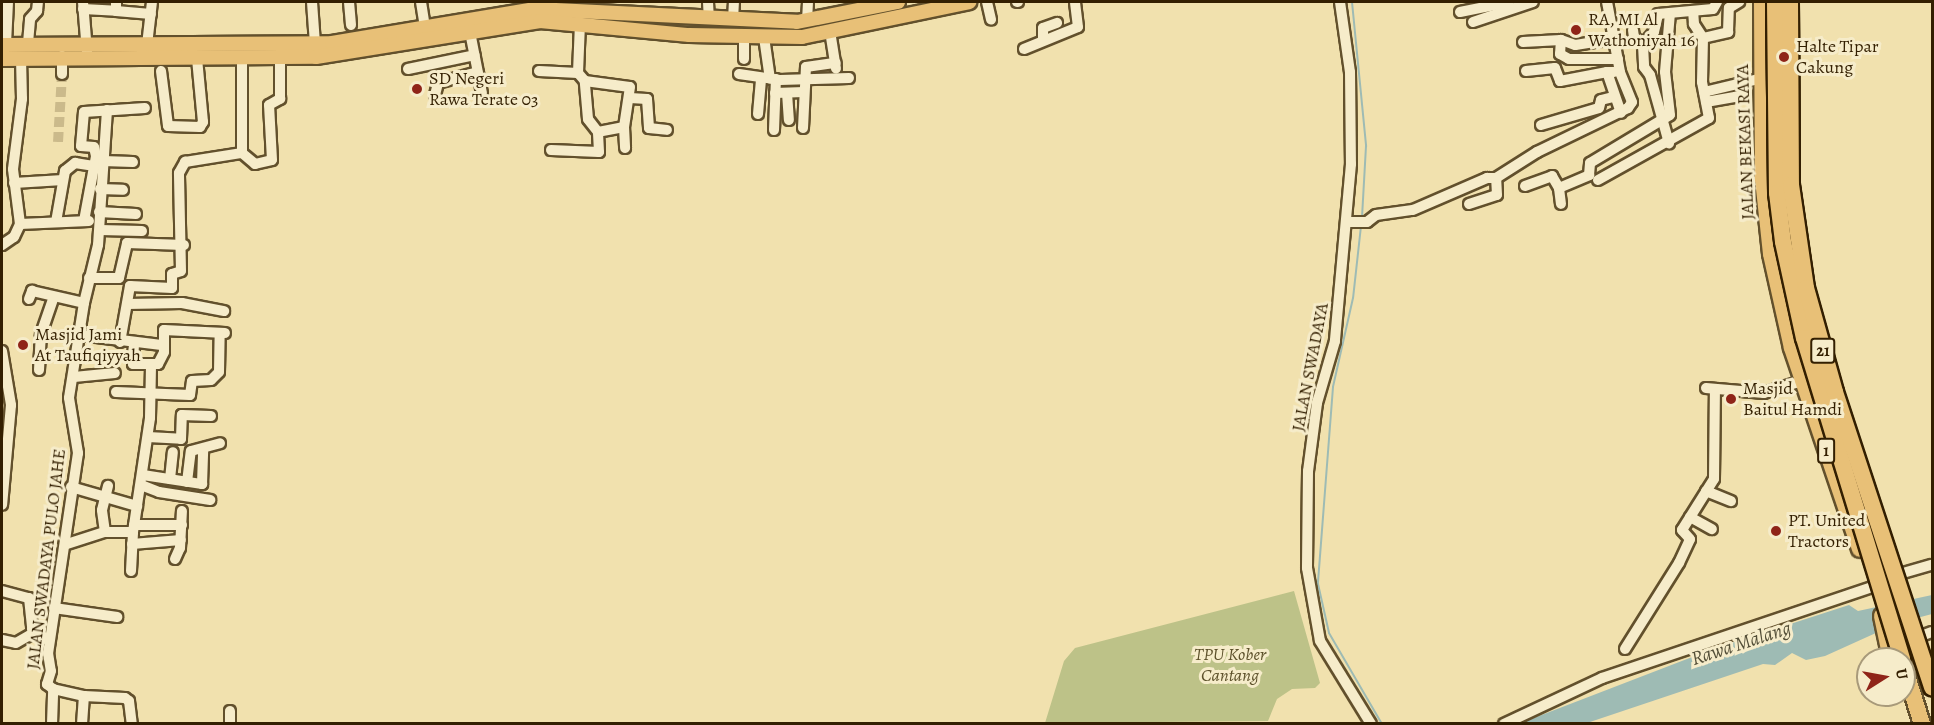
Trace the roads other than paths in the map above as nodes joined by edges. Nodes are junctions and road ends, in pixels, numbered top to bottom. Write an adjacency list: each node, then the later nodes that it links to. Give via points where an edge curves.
1 (8, 2): 53 (street)
2 (38, 2): 52 (street, via 30,19)
3 (152, 2): 32 (street)
4 (312, 2): 54 (street)
5 (349, 2): 40 (street)
6 (421, 2): 41 (street)
7 (708, 2): 33 (street)
8 (734, 2): 34 (street)
9 (808, 2): 36 (street)
10 (898, 2): 36 (main road)
11 (969, 2): 43 (main road)
12 (987, 2): 35 (street)
13 (1340, 2): 130 (street, JALAN SWADAYA, via 1350,72)
14 (1533, 2): 23 (street)
15 (1606, 2): 49 (street)
16 (1717, 2): 29 (street, via 1716,8)
17 (1739, 2): 47 (street, via 1729,8 1728,32)
18 (1762, 2): 82 (highway, JALAN BEKASI RAYA / 1)
19 (1775, 2): 190 (highway, 21, bridge, via 1777,183 1783,242 1804,338)
20 (1790, 2): 193 (highway, 21, bridge, via 1791,184 1806,288 1835,392)
21 (1797, 2): 135 (highway, 1, via 1795,143)
22 (1075, 3): 48 (street, via 1078,27)
23 (1512, 4): 30 (street); 37 (street)
24 (83, 5): 26 (street); 58 (street)
25 (527, 5): 27 (main road); 28 (main road)
26 (116, 6): 32 (street)
27 (597, 6): 33 (main road)
28 (510, 7): 41 (main road)
29 (1693, 11): 31 (street); 47 (street, via 1694,24)
30 (1460, 12)
31 (1670, 13): 57 (street, via 1658,14 1654,32); 101 (street, via 1665,72 1671,113)
32 (151, 14): 56 (street)
33 (710, 19): 34 (main road)
34 (733, 20): 36 (main road)
35 (991, 20)
36 (807, 21)
37 (1473, 22)
38 (1058, 23): 48 (street, via 1043,28)
39 (580, 24): 44 (main road, via 521,22); 45 (main road); 80 (street)
40 (351, 26)
41 (425, 27): 55 (main road)
42 (1633, 30): 57 (street, via 1634,37)
43 (830, 31): 46 (main road, via 802,37); 69 (street)
44 (470, 32): 55 (main road); 60 (street)
45 (744, 36): 46 (main road); 67 (street)
46 (764, 37): 83 (street)
47 (1703, 38): 94 (street)
48 (1043, 39): 59 (street)
49 (1614, 39): 50 (street, via 1575,45); 68 (street)
50 (1562, 40): 51 (street); 68 (street, via 1561,58)
51 (1522, 42)
52 (28, 43): 53 (main road); 58 (main road)
53 (4, 44)
54 (315, 44): 55 (main road); 56 (main road)
55 (373, 44): 65 (main road)
56 (147, 45): 58 (main road)
57 (1643, 45): 101 (street, via 1644,67 1650,75)
58 (86, 49): 61 (main road); 64 (main road)
59 (1024, 49)
60 (475, 55): 70 (street); 74 (street)
61 (62, 56): 62 (main road); 77 (street)
62 (21, 57): 66 (main road); 115 (street, via 22,99)
63 (242, 57): 64 (main road); 65 (main road); 111 (street)
64 (197, 58): 71 (street, via 203,122 200,127 168,126)
65 (280, 58): 111 (street, via 280,99 269,105 272,160 253,164)
66 (2, 59)
67 (744, 59)
68 (1618, 59): 76 (street)
69 (836, 63): 84 (street, via 806,67); 85 (street)
70 (408, 69)
71 (161, 70)
72 (539, 71): 80 (street)
73 (1526, 71): 79 (street, via 1555,68 1560,81)
74 (478, 72): 88 (street); 91 (street, via 438,83)
75 (1607, 72): 76 (street); 79 (street); 93 (street)
76 (1620, 72): 98 (street, via 1632,105)
77 (62, 74)
78 (739, 74): 83 (street)
79 (1575, 75): 86 (street)
80 (581, 77): 95 (street, via 627,83); 107 (street, via 588,119)
81 (849, 78): 85 (street)
82 (1763, 78): 94 (street); 136 (highway, JALAN BEKASI RAYA / 1, via 1763,179)
83 (769, 79): 84 (street); 89 (street); 99 (street)
84 (807, 80): 85 (street); 87 (street)
85 (835, 80)
86 (1578, 87)
87 (804, 92): 90 (street); 104 (street)
88 (483, 93)
89 (775, 93): 90 (street); 106 (street)
90 (787, 93): 100 (street)
91 (435, 95)
92 (1744, 96): 94 (street)
93 (1613, 97): 98 (street); 102 (street, via 1600,100 1599,108)
94 (1705, 97): 108 (street, via 1708,117)
95 (630, 98): 103 (street); 105 (street, via 647,99 649,128)
96 (145, 108): 97 (street)
97 (107, 110): 113 (street, JALAN SWADAYA PULO JAHE); 113 (street, via 84,114 81,146 95,148)
98 (1621, 113): 116 (street, via 1537,152)
99 (758, 114)
100 (789, 120)
101 (1661, 120): 108 (street); 121 (street, via 1590,163 1589,176)
102 (1541, 125)
103 (624, 127): 107 (street); 109 (street)
104 (802, 128)
105 (667, 130)
106 (774, 130)
107 (597, 132): 110 (street, via 598,154)
108 (1668, 143): 118 (street)
109 (625, 148)
110 (551, 150)
111 (242, 153): 134 (street, via 185,162 179,173)
112 (133, 162): 113 (street)
113 (99, 163): 117 (street, via 72,164); 122 (street, JALAN SWADAYA PULO JAHE); 127 (street)
114 (2, 169): 115 (street)
115 (13, 169): 119 (street)
116 (1496, 178): 124 (street, via 1497,195); 130 (street, via 1487,178 1413,210)
117 (63, 180): 119 (street); 129 (street)
118 (1598, 180)
119 (14, 183): 131 (street)
120 (1525, 186): 121 (street, via 1549,176)
121 (1559, 188): 125 (street)
122 (100, 189): 123 (street); 128 (street, JALAN SWADAYA PULO JAHE)
123 (123, 190)
124 (1469, 204)
125 (1561, 204)
126 (136, 214): 128 (street)
127 (84, 221): 128 (street); 129 (street)
128 (99, 221): 132 (street); 137 (street, JALAN SWADAYA PULO JAHE)
129 (56, 222): 131 (street)
130 (1356, 222): 203 (street, JALAN SWADAYA, via 1335,341 1317,403 1308,471 1307,568 1320,641)
131 (20, 224): 133 (street, via 14,237)
132 (142, 231)
133 (2, 244)
134 (184, 245): 137 (street, via 127,243 119,278); 141 (street, via 181,271 172,274 172,288 130,286)
135 (1805, 255): 136 (highway, bridge); 180 (highway, 1, via 1827,352)
136 (1772, 259): 152 (highway, JALAN BEKASI RAYA / 1, via 1780,303)
137 (89, 278): 140 (street, JALAN SWADAYA PULO JAHE)
138 (54, 297): 139 (street, via 32,291); 140 (street); 149 (street, via 41,334)
139 (29, 299)
140 (84, 303): 143 (street, JALAN SWADAYA PULO JAHE)
141 (127, 304): 142 (street, via 182,303); 144 (street)
142 (224, 311)
143 (80, 335): 144 (street); 151 (street, JALAN SWADAYA PULO JAHE)
144 (120, 342): 145 (street)
145 (134, 344): 146 (street); 148 (street, via 133,364)
146 (162, 345): 148 (street, via 160,362); 154 (street, via 164,330 223,333 219,372 212,378 192,381 190,395)
147 (2, 351): 158 (street, via 11,393)
148 (152, 364): 154 (street)
149 (39, 370)
150 (115, 373): 151 (street)
151 (74, 377): 162 (street, JALAN SWADAYA PULO JAHE, via 69,398 78,453)
152 (1805, 380): 164 (street, via 1764,393 1710,388 1717,448 1714,478); 182 (highway, JALAN BEKASI RAYA / 1)
153 (116, 392): 154 (street)
154 (151, 392): 156 (street)
155 (211, 416): 156 (street, via 182,416 181,439)
156 (148, 437): 161 (street)
157 (220, 443): 160 (street, via 191,451 187,482)
158 (4, 452): 167 (street)
159 (173, 452): 160 (street)
160 (171, 479): 161 (street)
161 (142, 480): 165 (street); 168 (street)
162 (71, 487): 163 (street); 176 (street, JALAN SWADAYA PULO JAHE)
163 (106, 491): 168 (street); 173 (street)
164 (1706, 491): 166 (street); 170 (street)
165 (210, 500)
166 (1731, 501)
167 (2, 505)
168 (137, 506): 174 (street)
169 (182, 511): 171 (street)
170 (1690, 516): 172 (street); 191 (street, via 1682,530 1690,538 1679,563)
171 (182, 525): 174 (street); 175 (street)
172 (1712, 529)
173 (105, 532): 174 (street); 176 (street)
174 (133, 534): 175 (street); 179 (street)
175 (181, 540): 177 (street)
176 (67, 544): 183 (street, JALAN SWADAYA PULO JAHE)
177 (175, 560)
178 (1932, 565): 180 (street)
179 (131, 571)
180 (1902, 587): 185 (highway, 1, bridge)
181 (2, 591): 186 (street, via 29,598)
182 (1874, 592): 189 (highway, JALAN BEKASI RAYA / 1); 204 (street, via 1846,596 1602,678)
183 (54, 608): 184 (street); 188 (street, JALAN SWADAYA PULO JAHE)
184 (117, 617)
185 (1920, 631): 192 (street); 193 (highway, 1)
186 (33, 633): 187 (street, via 16,643); 188 (street)
187 (2, 640)
188 (49, 641): 194 (street, JALAN SWADAYA PULO JAHE, via 51,670 47,684)
189 (1887, 647)
190 (1898, 647)
191 (1624, 649)
192 (1932, 665)
193 (1932, 688)
194 (53, 689): 195 (street, JALAN SWADAYA PULO JAHE); 199 (street, JALAN SWADAYA PULO JAHE)
195 (84, 696): 200 (street); 201 (street, JALAN SWADAYA PULO JAHE, via 129,700)
196 (1916, 704): 206 (highway)
197 (1909, 707): 205 (highway)
198 (230, 711): 202 (street)
199 (52, 723)
200 (82, 723)
201 (132, 723)
202 (230, 723)
203 (1371, 723)
204 (1504, 723)
205 (1915, 723)
206 (1922, 723)

